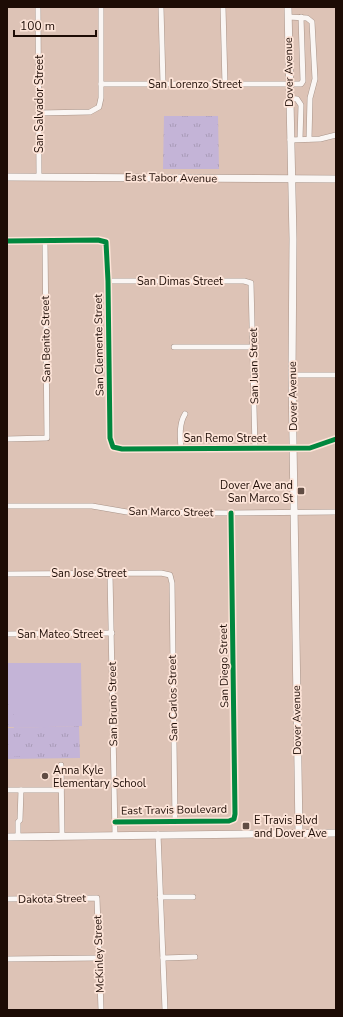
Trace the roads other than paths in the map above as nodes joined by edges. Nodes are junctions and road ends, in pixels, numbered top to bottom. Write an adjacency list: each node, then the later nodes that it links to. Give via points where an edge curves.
1 (38, 7): 13 (street, San Salvador Street)
2 (101, 7): 8 (street)
3 (162, 7): 9 (street)
4 (224, 7): 11 (street)
5 (288, 7): 6 (main road, Dover Avenue)
6 (288, 17): 7 (street); 10 (main road, Dover Avenue)
7 (301, 17): 10 (street, via 303,82); 16 (street, via 310,20 312,26 315,79 310,98)
8 (101, 84): 9 (street, San Lorenzo Street); 13 (street, via 101,103 95,110)
9 (162, 84): 11 (street, San Lorenzo Street)
10 (288, 84): 11 (street, San Lorenzo Street); 12 (main road, Dover Avenue)
11 (224, 85)
12 (289, 98): 15 (street, via 297,99 301,105); 17 (main road, Dover Avenue)
13 (39, 113): 19 (street, San Salvador Street)
14 (336, 135): 16 (street)
15 (300, 139): 16 (street); 17 (street)
16 (309, 139)
17 (290, 140): 20 (main road, Dover Avenue)
18 (7, 176): 19 (main road, East Tabor Avenue)
19 (39, 176): 20 (main road, East Tabor Avenue)
20 (290, 179): 21 (main road, East Tabor Avenue); 28 (main road, Dover Avenue, via 293,239)
21 (336, 179)
22 (7, 241): 23 (street)
23 (45, 241): 24 (street, San Clemente Street, via 106,242); 31 (street, San Benito Street, via 48,438)
24 (108, 281): 25 (street, San Dimas Street); 33 (street, San Clemente Street, via 110,438)
25 (251, 283): 27 (street, San Juan Street)
26 (174, 347): 27 (street)
27 (253, 347): 35 (street, San Juan Street)
28 (292, 375): 29 (street); 36 (main road, Dover Avenue)
29 (336, 375)
30 (185, 414): 34 (street, via 180,430)
31 (7, 439)
32 (336, 439): 36 (street, San Remo Street, via 310,448)
33 (113, 446): 34 (street, San Remo Street, via 122,449)
34 (180, 448): 35 (street, San Remo Street)
35 (255, 448): 36 (street, San Remo Street)
36 (294, 448): 38 (main road, Dover Avenue)
37 (7, 506): 40 (street, San Marco Street, via 92,506 127,512)
38 (295, 512): 39 (street, San Marco Street); 40 (street, San Marco Street); 53 (main road, Dover Avenue)
39 (336, 512)
40 (231, 513): 50 (street, San Diego Street)
41 (7, 574): 42 (street, San Jose Street)
42 (110, 574): 43 (street, San Jose Street); 44 (street, San Bruno Street)
43 (170, 575): 51 (street, San Carlos Street)
44 (112, 633): 45 (street, San Mateo Street); 52 (street, San Bruno Street)
45 (7, 634)
46 (61, 764): 49 (street)
47 (7, 790): 48 (street)
48 (21, 790): 49 (street); 57 (street)
49 (61, 790): 58 (street)
50 (234, 818): 51 (street, East Travis Boulevard, via 229,821)
51 (175, 821): 52 (street, East Travis Boulevard)
52 (114, 822): 56 (street, San Bruno Street)
53 (299, 833): 54 (main road); 55 (main road)
54 (336, 833)
55 (158, 834): 56 (main road); 60 (street)
56 (115, 835): 58 (main road)
57 (18, 836): 58 (main road); 59 (main road)
58 (62, 836)
59 (7, 837)
60 (160, 897): 61 (street); 66 (street)
61 (193, 897)
62 (97, 898): 63 (street, Dakota Street); 65 (street, McKinley Street)
63 (7, 899)
64 (195, 957): 66 (street)
65 (99, 958): 67 (street); 68 (street, McKinley Street)
66 (163, 958): 69 (street)
67 (7, 959)
68 (101, 1010)
69 (165, 1010)

